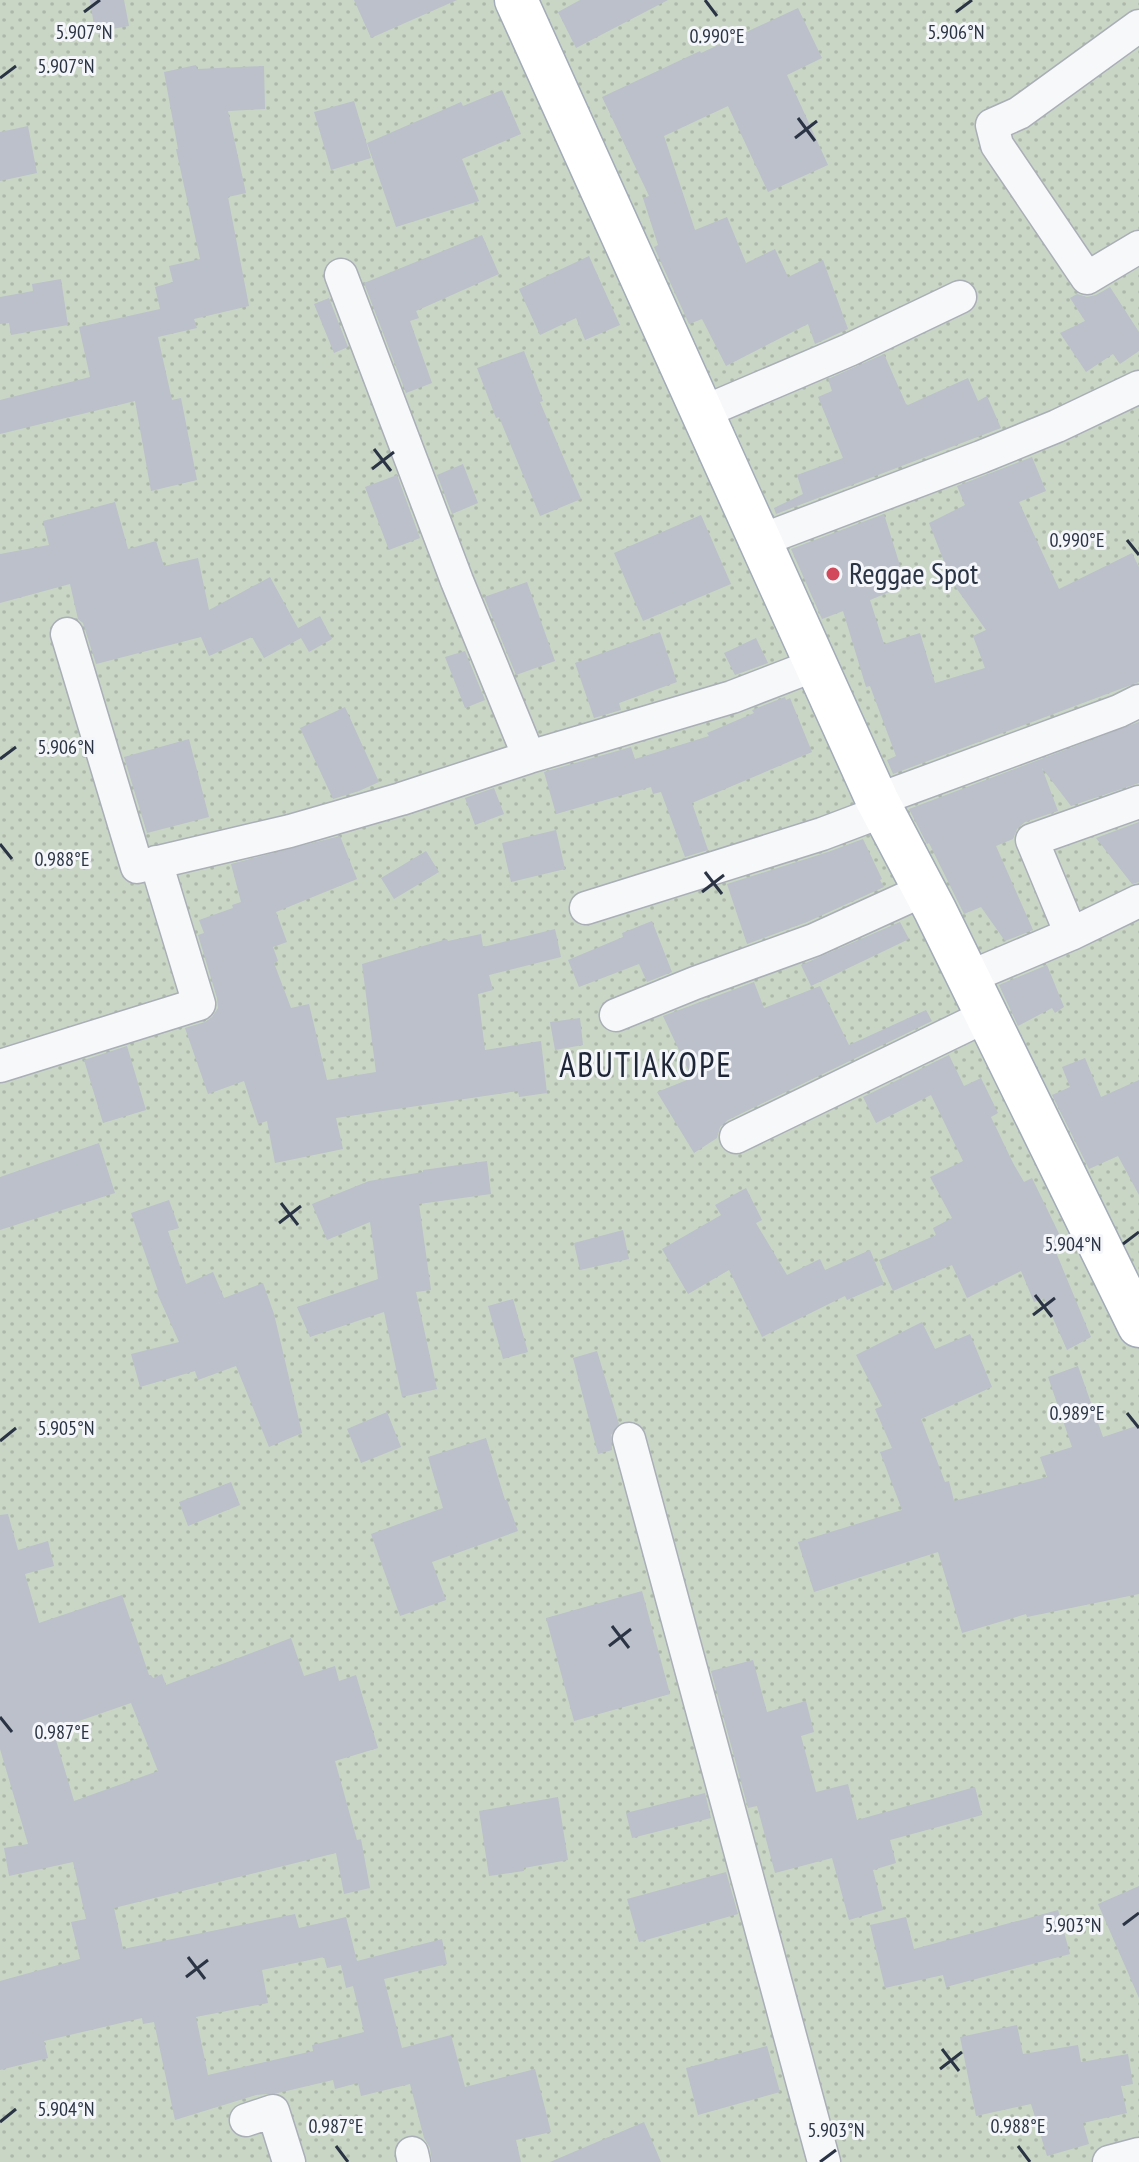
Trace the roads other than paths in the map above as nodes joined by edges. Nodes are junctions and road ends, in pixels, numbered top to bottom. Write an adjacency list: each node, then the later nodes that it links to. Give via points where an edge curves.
1 (516, 0): 7 (main road)
2 (1139, 26): 3 (street, via 1019,113 992,125 997,145 1087,278)
3 (1139, 247)
4 (341, 275): 12 (street)
5 (960, 297): 7 (street)
6 (1139, 387): 8 (street, via 981,457)
7 (701, 413): 8 (main road)
8 (759, 541): 10 (main road)
9 (67, 634): 15 (street, via 137,867)
10 (815, 665): 12 (street, via 732,697); 14 (main road)
11 (1139, 701): 14 (street)
12 (529, 757): 15 (street, via 290,831)
13 (1139, 802): 19 (street, via 1032,840)
14 (880, 806): 16 (main road); 18 (street, via 822,834)
15 (156, 862): 23 (street, via 199,1004)
16 (924, 890): 20 (main road); 21 (street, via 814,940)
17 (1139, 901): 19 (street)
18 (586, 908)
19 (1071, 934): 20 (street)
20 (967, 978): 22 (main road)
21 (616, 1015)
22 (986, 1016): 24 (street); 25 (main road)
23 (0, 1066)
24 (736, 1137)
25 (1139, 1326)
26 (629, 1439): 30 (street)
27 (246, 2120): 29 (street, via 273,2111)
28 (1139, 2154): 31 (street)
29 (289, 2162)
30 (824, 2162)
31 (1109, 2162)

